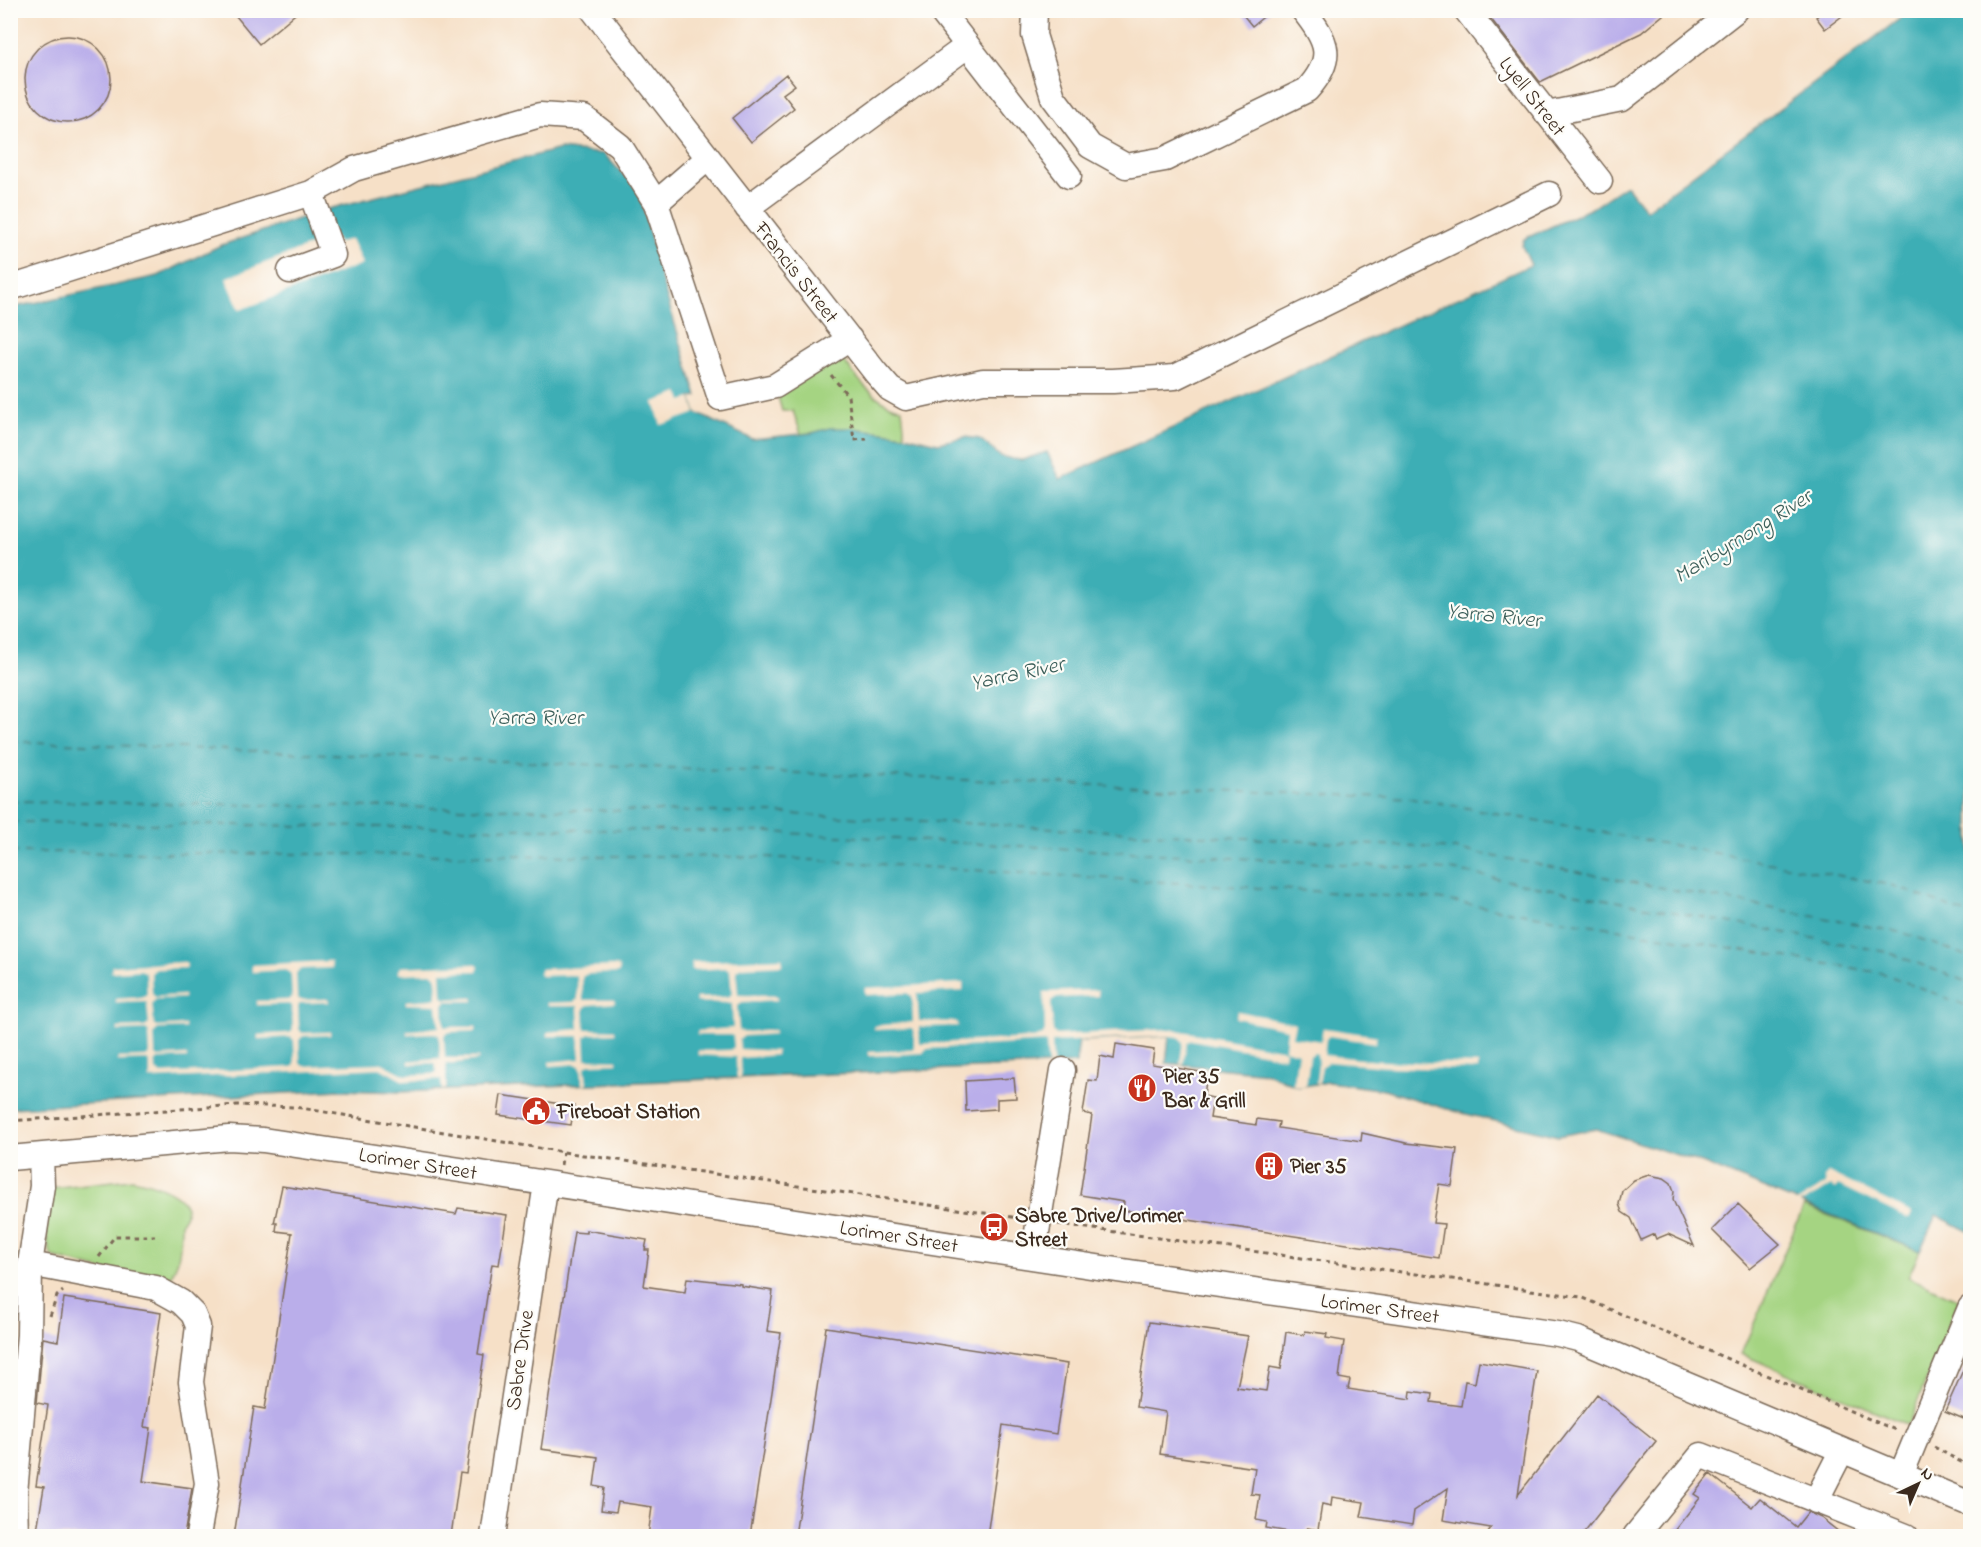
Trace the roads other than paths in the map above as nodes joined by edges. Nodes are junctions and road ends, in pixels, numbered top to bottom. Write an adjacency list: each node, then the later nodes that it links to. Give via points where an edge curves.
1 (593, 10): 9 (street, Francis Street)
2 (940, 10): 7 (street)
3 (1035, 10): 4 (street, via 1034,35 1053,97 1090,146 1126,166 1165,159 1307,90 1322,73 1328,53 1318,28)
4 (1304, 10)
5 (1466, 10): 8 (street, Lyell Street)
6 (1736, 10): 8 (street, via 1622,99)
7 (967, 46): 10 (street); 15 (street)
8 (1547, 114): 11 (street, Lyell Street)
9 (708, 158): 14 (street); 15 (street, Francis Street)
10 (1069, 176)
11 (1600, 181)
12 (311, 193): 14 (street, via 354,169 540,115 584,118 620,146); 16 (street, via 333,255); 17 (street)
13 (1549, 194): 18 (street, Francis Street, via 1175,377 983,381 906,398 890,389)
14 (656, 203): 18 (street, via 720,398 775,386)
15 (747, 208): 18 (street, Francis Street)
16 (290, 271)
17 (10, 288)
18 (850, 339)
19 (1063, 1070): 23 (street)
20 (41, 1156): 21 (street, Lorimer Street); 22 (street, Lorimer Street, via 252,1139); 24 (street, via 42,1186)
21 (10, 1158)
22 (546, 1183): 23 (street, Lorimer Street); 32 (street, Sabre Drive)
23 (1033, 1257): 26 (street, Lorimer Street, via 1569,1336)
24 (30, 1264): 30 (street, via 29,1335 15,1493); 31 (street, via 156,1288 193,1314 198,1326 191,1382 207,1483)
25 (1971, 1308): 27 (street)
26 (1842, 1450): 27 (street, Lorimer Street); 28 (street)
27 (1893, 1471): 29 (street, Lorimer Street)
28 (1816, 1501): 33 (street, via 1701,1455); 34 (street)
29 (1971, 1504)
30 (16, 1536)
31 (198, 1536)
32 (493, 1536)
33 (1635, 1536)
34 (1906, 1536)

